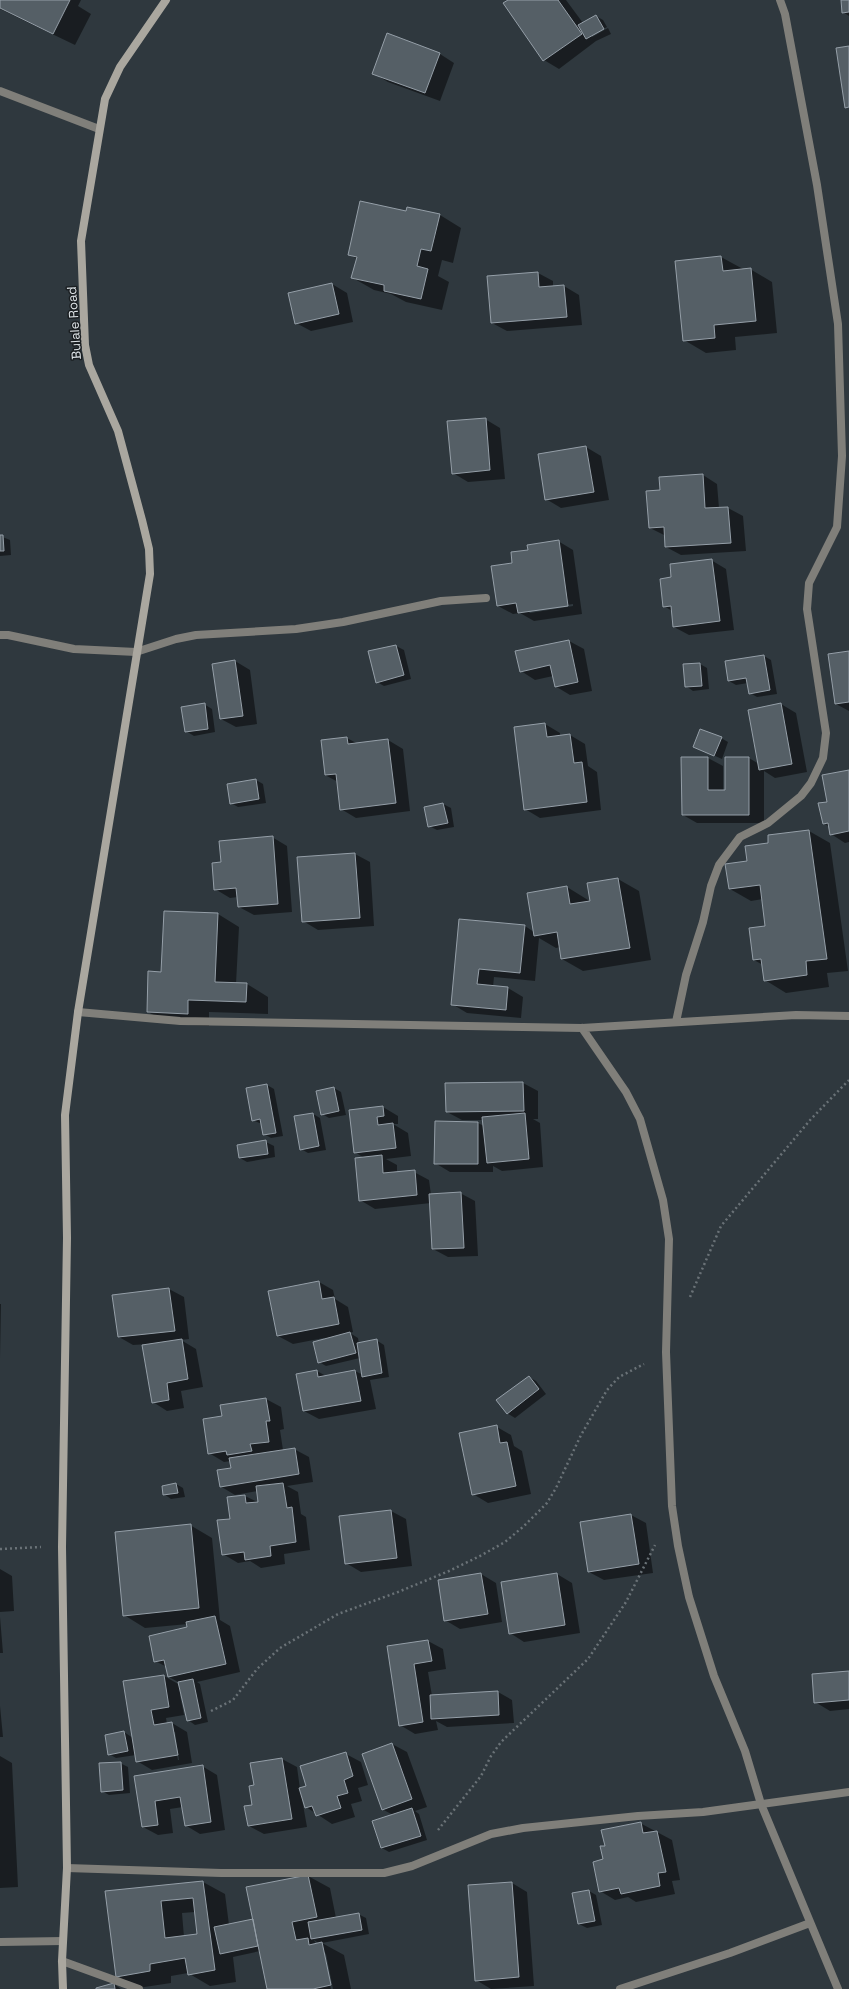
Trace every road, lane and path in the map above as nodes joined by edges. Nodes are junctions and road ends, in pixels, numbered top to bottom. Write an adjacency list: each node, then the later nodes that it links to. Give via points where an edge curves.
1 (166, 0): 4 (street, Bulale Road, via 120,67 105,99)
2 (780, 0): 10 (street, via 785,14 817,185 838,324 842,456 838,527 811,578 807,593 807,609 826,733 826,750 820,767 801,796 768,823 740,838 719,865 686,976)
3 (0, 91): 4 (street)
4 (99, 129): 7 (street, Bulale Road, via 81,240 85,345 96,386 118,430 149,549 150,574)
5 (486, 598): 7 (street, via 441,601 343,622 296,629 196,635)
6 (0, 635): 7 (street, via 74,649)
7 (136, 652): 8 (street, Bulale Road)
8 (78, 1012): 11 (street, via 180,1021); 16 (street, Bulale Road, via 65,1115 67,1238)
9 (849, 1016): 10 (street, via 796,1015)
10 (676, 1022): 11 (street)
11 (582, 1028): 14 (street, via 626,1092 640,1119 663,1200 669,1239)
12 (849, 1080): 13 (path, via 811,1119 721,1226)
13 (688, 1303)
14 (666, 1352): 15 (street); 18 (path, via 619,1378 607,1390 547,1503 505,1542 449,1571 338,1614 280,1648 257,1669 234,1700)
15 (672, 1506): 20 (street, via 689,1597 714,1676 745,1751); 21 (path, via 626,1602 588,1659 501,1742 481,1776)
16 (62, 1546): 17 (path); 22 (street, Bulale Road)
17 (0, 1549)
18 (210, 1711)
19 (849, 1792): 20 (street)
20 (761, 1804): 22 (street, via 703,1812 638,1816 509,1830 491,1834 412,1866 384,1873 221,1873); 23 (street)
21 (434, 1836)
22 (67, 1868): 24 (street, Bulale Road)
23 (810, 1923): 29 (street, via 730,1953); 30 (street)
24 (63, 1941): 25 (street); 26 (street, Bulale Road)
25 (0, 1942)
26 (62, 1961): 27 (street, Bulale Road); 28 (street)
27 (64, 1989)
28 (139, 1989)
29 (620, 1989)
30 (838, 1989)

